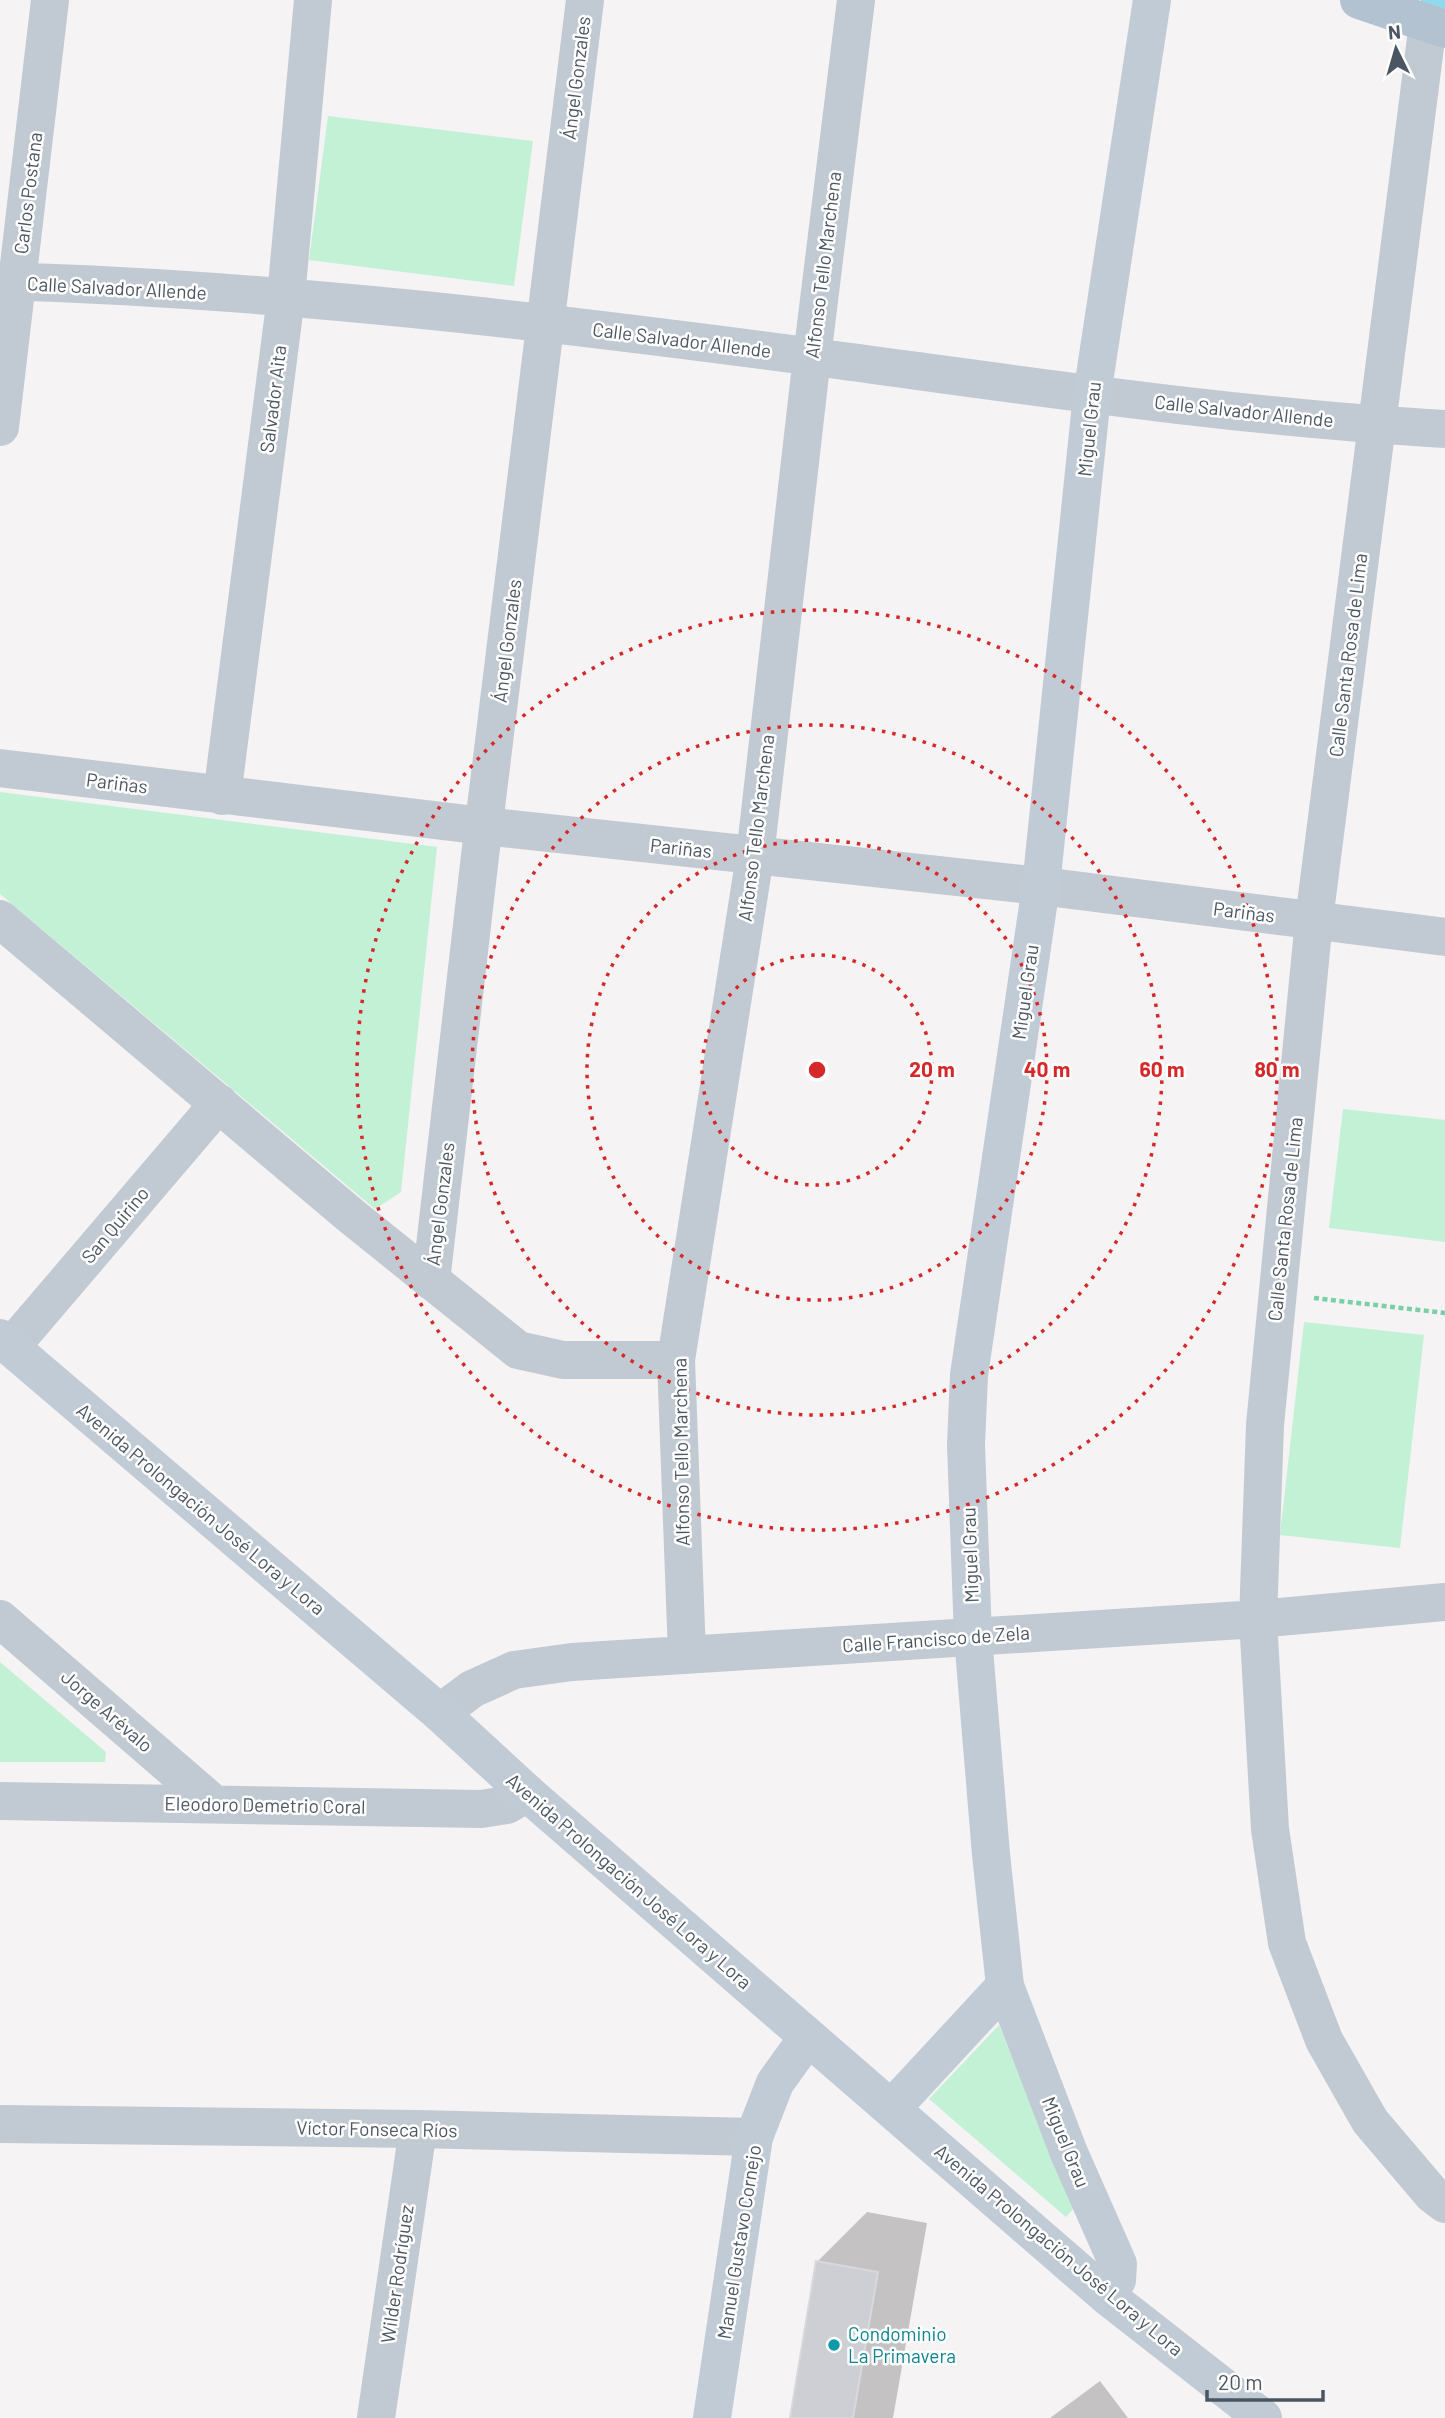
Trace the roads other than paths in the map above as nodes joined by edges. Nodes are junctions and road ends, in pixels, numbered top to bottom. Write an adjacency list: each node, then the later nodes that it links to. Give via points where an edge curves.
1 (50, 0): 8 (street, Carlos Postana)
2 (313, 0): 9 (street, Salvador Aita)
3 (585, 0): 10 (street, Ángel Gonzales)
4 (856, 0): 11 (street, Alfonso Tello Marchena)
5 (1152, 0): 12 (street, Miguel Grau)
6 (1359, 0): 7 (main road)
7 (1437, 26): 13 (street, Calle Santa Rosa de Lima)
8 (9, 282): 9 (street, Calle Salvador Allende); 14 (street, Carlos Postana)
9 (286, 297): 10 (street, Calle Salvador Allende); 17 (street, Salvador Aita)
10 (547, 322): 11 (street, Calle Salvador Allende); 18 (street, Ángel Gonzales)
11 (812, 357): 12 (street, Calle Salvador Allende); 19 (street, Alfonso Tello Marchena)
12 (1092, 395): 13 (street, Calle Salvador Allende); 20 (street, Miguel Grau)
13 (1378, 425): 15 (street, Calle Salvador Allende); 22 (street, Calle Santa Rosa de Lima)
14 (0, 427)
15 (1445, 429)
16 (0, 768): 17 (street, Pariñas)
17 (222, 796): 18 (street, Pariñas)
18 (484, 826): 19 (street, Pariñas); 25 (street, Ángel Gonzales)
19 (755, 856): 20 (street, Pariñas); 27 (street, Alfonso Tello Marchena)
20 (1041, 886): 22 (street, Pariñas); 31 (street, Miguel Grau, via 969,1375 966,1445)
21 (0, 919): 24 (street)
22 (1314, 920): 23 (street, Pariñas); 30 (street, Calle Santa Rosa de Lima, via 1265,1425)
23 (1445, 937)
24 (219, 1103): 25 (street); 26 (street, San Quirino)
25 (431, 1282): 27 (street, via 518,1350 563,1360)
26 (6, 1342): 33 (street, Avenida Prolongación José Lora y Lora)
27 (676, 1360): 32 (street, Alfonso Tello Marchena)
28 (1445, 1602): 30 (street, Calle Francisco de Zela)
29 (0, 1619): 36 (street, Jorge Arévalo)
30 (1258, 1619): 31 (street, Calle Francisco de Zela); 43 (street, Calle Santa Rosa de Lima, via 1270,1829 1287,1943 1324,2040 1370,2121)
31 (973, 1637): 32 (street, Calle Francisco de Zela); 37 (street, Miguel Grau)
32 (687, 1656): 33 (street, Calle Francisco de Zela, via 514,1670 472,1689)
33 (440, 1713): 34 (street, Avenida Prolongación José Lora y Lora)
34 (527, 1793): 36 (street, Eleodoro Demetrio Coral, via 506,1805 481,1809); 38 (street, Avenida Prolongación José Lora y Lora)
35 (0, 1801): 36 (street, Eleodoro Demetrio Coral)
36 (214, 1804)
37 (1005, 1986): 39 (street); 44 (street, Miguel Grau, via 1069,2153 1118,2263 1117,2280)
38 (808, 2037): 39 (street, Avenida Prolongación José Lora y Lora); 42 (street, Manuel Gustavo Cornejo, via 775,2083)
39 (891, 2108): 44 (street, Avenida Prolongación José Lora y Lora)
40 (0, 2124): 41 (street, Víctor Fonseca Ríos)
41 (418, 2129): 42 (street, Víctor Fonseca Ríos); 45 (street, Wilder Rodríguez)
42 (754, 2137): 46 (street, Manuel Gustavo Cornejo)
43 (1445, 2204)
44 (1107, 2296): 47 (street, Avenida Prolongación José Lora y Lora)
45 (376, 2418)
46 (712, 2418)
47 (1263, 2418)

